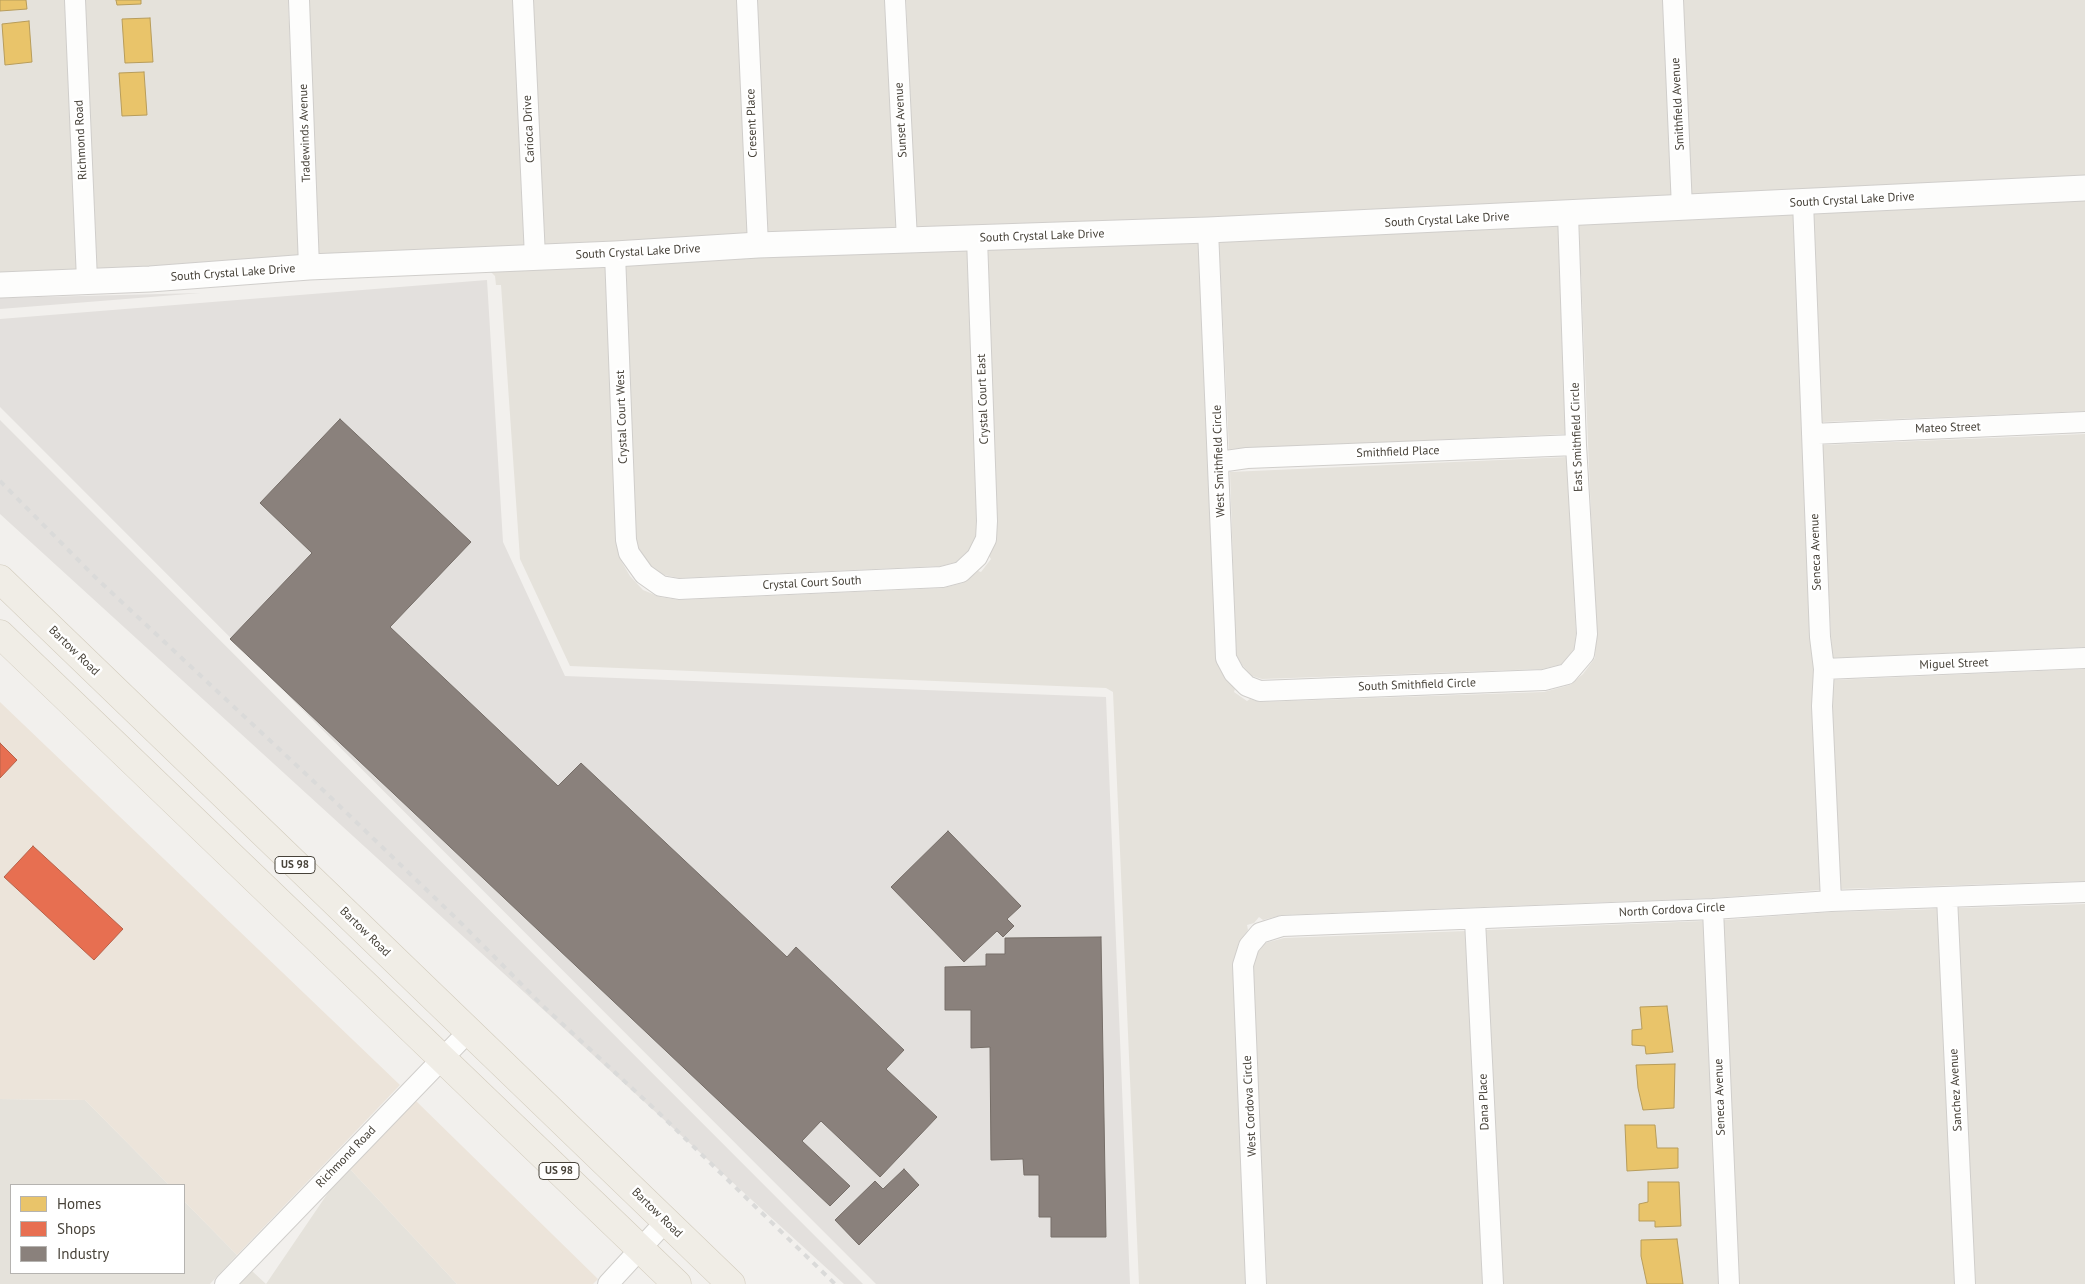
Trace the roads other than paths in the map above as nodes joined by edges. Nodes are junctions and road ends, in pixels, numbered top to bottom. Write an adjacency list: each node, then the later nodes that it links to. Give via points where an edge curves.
1 (75, 0): 18 (street, Richmond Road)
2 (299, 0): 17 (street, Tradewinds Avenue)
3 (524, 0): 16 (street, Carioca Drive)
4 (747, 0): 14 (street, Cresent Place)
5 (895, 0): 13 (street, Sunset Avenue)
6 (1673, 0): 9 (street, Smithfield Avenue)
7 (2085, 188): 8 (street, South Crystal Lake Drive)
8 (1803, 202): 9 (street, South Crystal Lake Drive); 21 (street, Seneca Avenue)
9 (1682, 208): 10 (street, South Crystal Lake Drive)
10 (1568, 214): 11 (street, South Crystal Lake Drive); 22 (street, East Smithfield Circle)
11 (1208, 230): 12 (street, South Crystal Lake Drive); 23 (street, West Smithfield Circle)
12 (977, 238): 13 (street, South Crystal Lake Drive); 24 (street, Crystal Court East, via 987,521 986,539)
13 (907, 240): 14 (street, South Crystal Lake Drive)
14 (758, 245): 15 (street, South Crystal Lake Drive)
15 (615, 254): 16 (street, South Crystal Lake Drive); 25 (street, Crystal Court West, via 626,540 629,553)
16 (535, 257): 17 (street, South Crystal Lake Drive)
17 (310, 267): 18 (street, South Crystal Lake Drive, via 150,279)
18 (87, 280): 19 (street, South Crystal Lake Drive)
19 (0, 285)
20 (2085, 422): 21 (street, Mateo Street)
21 (1812, 434): 30 (street, Seneca Avenue)
22 (1576, 445): 23 (street, Smithfield Place, via 1247,458); 29 (street, East Smithfield Circle, via 1586,634 1584,654)
23 (1219, 462): 31 (street, West Smithfield Circle, via 1226,658 1234,673)
24 (977, 557): 25 (street, Crystal Court South, via 961,572 942,577 679,589 661,586)
25 (644, 574)
26 (0, 579): 38 (main road, Bartow Road / US 98)
27 (0, 634): 39 (main road, US 98)
28 (2085, 658): 30 (street, Miguel Street)
29 (1580, 659): 31 (street, South Smithfield Circle, via 1568,674 1544,680 1260,691)
30 (1824, 669): 34 (street, Seneca Avenue, via 1822,706)
31 (1247, 686)
32 (2085, 892): 33 (street, North Cordova Circle)
33 (1947, 897): 34 (street, North Cordova Circle); 49 (street, Sanchez Avenue)
34 (1831, 901): 35 (street, North Cordova Circle)
35 (1713, 909): 36 (street, North Cordova Circle); 48 (street, Seneca Avenue)
36 (1476, 920): 37 (street, North Cordova Circle, via 1282,926); 47 (street, Dana Place)
37 (1260, 933): 46 (street, West Cordova Circle, via 1249,946 1243,965)
38 (468, 1032): 39 (street, Richmond Road); 40 (main road, Bartow Road / US 98)
39 (440, 1058): 41 (main road, US 98); 42 (street, Richmond Road)
40 (666, 1221): 41 (street); 45 (main road, Bartow Road / US 98)
41 (641, 1250): 43 (street); 44 (main road, US 98)
42 (225, 1284)
43 (608, 1284)
44 (677, 1284)
45 (731, 1284)
46 (1256, 1284)
47 (1493, 1284)
48 (1729, 1284)
49 (1965, 1284)

